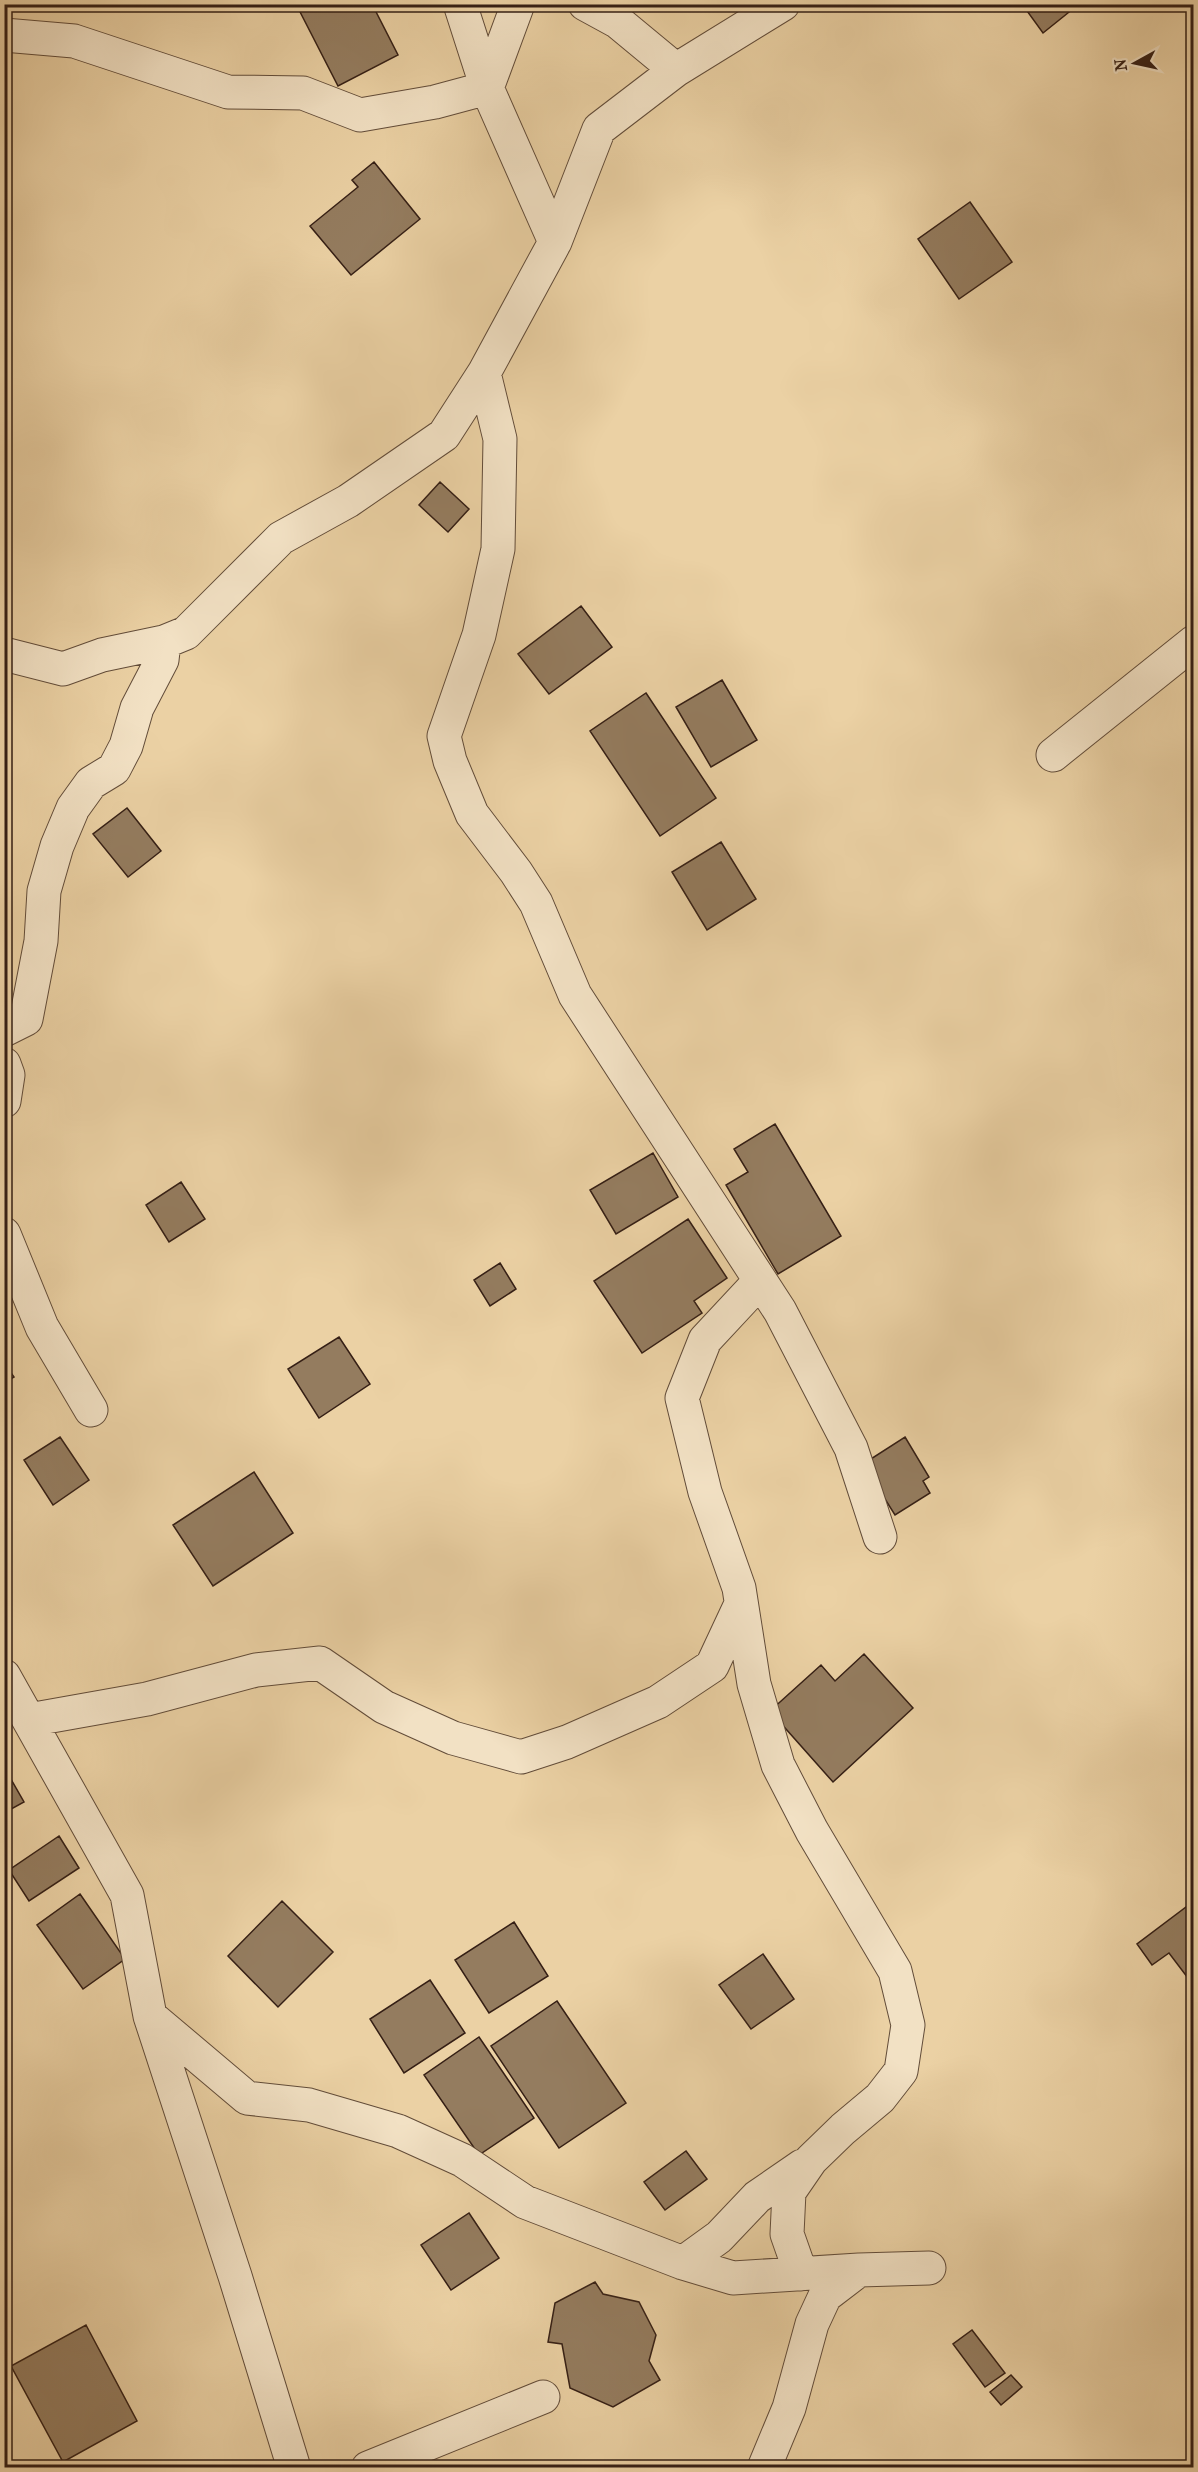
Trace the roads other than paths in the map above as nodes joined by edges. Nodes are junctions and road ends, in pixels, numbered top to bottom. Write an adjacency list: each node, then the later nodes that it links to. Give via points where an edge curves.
1 (460, 4): 7 (street)
2 (518, 4): 7 (street)
3 (585, 4): 6 (street, via 618,22)
4 (783, 4): 6 (street)
5 (4, 35): 7 (street, via 74,41 228,92 303,93 360,115 435,102)
6 (676, 70): 8 (street, via 598,129)
7 (487, 87): 8 (street)
8 (555, 242): 9 (street)
9 (484, 373): 10 (street, via 444,435 348,501 282,538 186,633); 18 (street, via 500,439 498,549 480,634 444,736 450,761 472,814 536,903 575,995)
10 (164, 642): 12 (street, via 102,655 63,669); 14 (street, via 162,660 137,708 126,746 114,769 91,783 73,808 57,846 44,891 41,941 26,1019)
11 (1194, 642): 13 (street)
12 (4, 654)
13 (1053, 755)
14 (4, 1030)
15 (4, 1064): 16 (street, via 8,1076)
16 (4, 1101)
17 (4, 1234): 19 (street, via 42,1328)
18 (760, 1281): 20 (street, via 780,1311 851,1448); 21 (street, via 705,1340 682,1398 705,1491)
19 (91, 1410)
20 (880, 1537)
21 (741, 1604): 23 (street, via 712,1666 658,1702 567,1742 521,1757 453,1738 384,1707 320,1663 256,1670 147,1699); 25 (street, via 754,1684 778,1765 812,1831 895,1971 908,2025 901,2071 880,2098)
22 (4, 1676): 23 (street)
23 (29, 1720): 24 (street, via 127,1895)
24 (150, 2016): 26 (street, via 247,2098 309,2105 398,2131 462,2160 525,2202); 31 (street)
25 (811, 2160): 26 (street, via 757,2197 718,2237); 29 (street, via 789,2192 787,2234)
26 (683, 2263): 29 (street, via 733,2278)
27 (929, 2268): 28 (street)
28 (859, 2270): 29 (street); 33 (street, via 825,2296 812,2324 789,2408)
29 (801, 2274)
30 (543, 2397): 32 (street)
31 (294, 2468)
32 (368, 2468)
33 (764, 2468)

